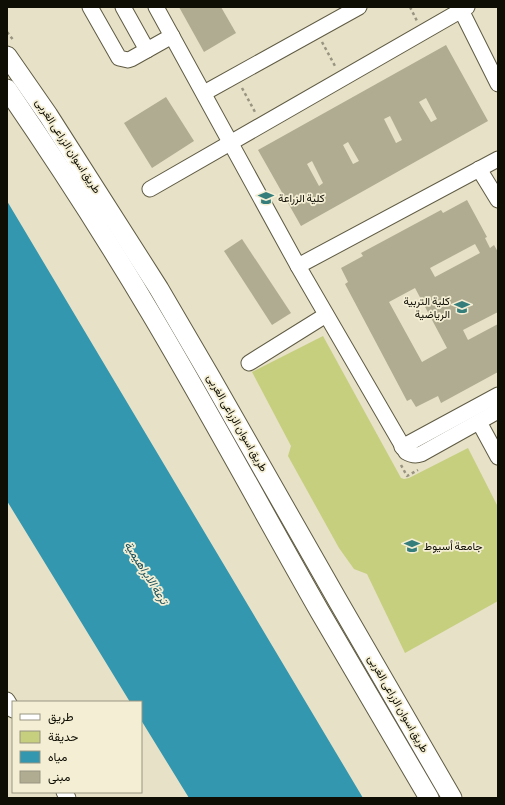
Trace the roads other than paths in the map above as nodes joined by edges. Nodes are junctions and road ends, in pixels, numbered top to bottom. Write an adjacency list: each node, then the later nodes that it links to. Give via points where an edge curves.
1 (90, 7): 7 (street, via 120,58 128,60)
2 (123, 7): 7 (street)
3 (156, 7): 6 (street)
4 (359, 7): 11 (street)
5 (464, 9): 9 (street); 12 (street)
6 (172, 36): 7 (street); 11 (street)
7 (147, 50)
8 (7, 56): 26 (main road, طريق اسوان الزراعى الغربى, via 159,289)
9 (498, 84)
10 (7, 89): 25 (main road, طريق اسوان الزراعى الغربى, via 104,236 150,312)
11 (204, 93): 12 (street)
12 (231, 143): 15 (street); 17 (street)
13 (498, 158): 14 (street)
14 (479, 168): 16 (street); 17 (street)
15 (150, 189)
16 (498, 200)
17 (298, 266): 18 (street)
18 (326, 315): 19 (street); 23 (street)
19 (249, 363)
20 (498, 395): 23 (street)
21 (498, 411): 22 (street)
22 (479, 422): 23 (street, via 416,456 410,455); 24 (street)
23 (402, 447)
24 (498, 457)
25 (429, 798)
26 (452, 798)

